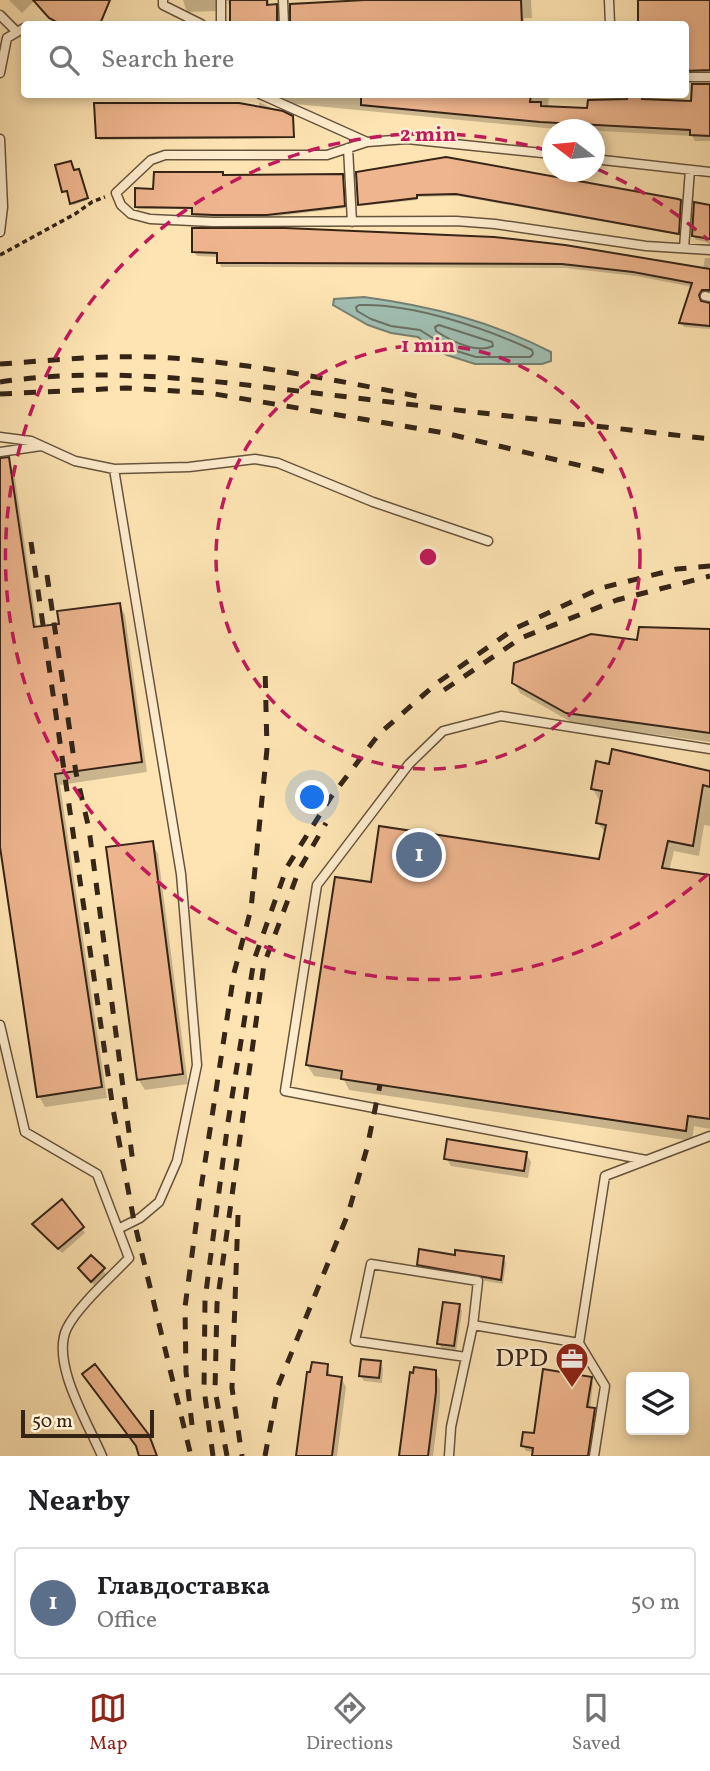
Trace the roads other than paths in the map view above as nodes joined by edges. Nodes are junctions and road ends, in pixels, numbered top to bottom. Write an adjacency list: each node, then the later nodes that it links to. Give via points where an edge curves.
1 (163, 0): 6 (lane, via 163,5)
2 (221, 0): 7 (lane)
3 (283, 0): 8 (lane)
4 (609, 0): 9 (lane)
5 (0, 15): 10 (lane)
6 (195, 21)
7 (221, 21)
8 (284, 21)
9 (610, 21)
10 (21, 30): 11 (lane, via 7,38)
11 (0, 74)
12 (689, 76): 13 (lane)
13 (710, 77)
14 (278, 98): 16 (lane)
15 (0, 139): 23 (lane)
16 (367, 142): 17 (lane); 18 (lane, via 407,139)
17 (348, 148): 22 (lane); 22 (lane, via 327,155 164,155 151,160 116,193 131,214 150,219)
18 (542, 153)
19 (605, 160): 20 (lane)
20 (690, 170): 21 (lane); 24 (lane)
21 (710, 172)
22 (352, 222): 24 (lane, via 495,223)
23 (1, 227)
24 (684, 248): 25 (lane)
25 (710, 250)
26 (0, 437): 27 (lane)
27 (41, 446): 28 (lane); 29 (lane, via 75,461)
28 (0, 452)
29 (114, 469): 30 (lane, via 255,459 278,463); 35 (lane, via 181,874 197,1065 177,1161 159,1202)
30 (488, 541)
31 (710, 749): 34 (lane, via 501,716 443,731 409,764 317,885 285,1091)
32 (0, 1025): 35 (lane, via 25,1132 97,1174)
33 (710, 1136): 34 (lane)
34 (646, 1160): 37 (lane, via 604,1177)
35 (118, 1229): 39 (lane, via 129,1258 73,1317 63,1338 69,1381)
36 (473, 1325): 37 (lane); 38 (lane); 38 (lane, via 478,1281 371,1264 355,1341)
37 (579, 1343): 41 (lane, via 605,1386)
38 (466, 1357): 40 (lane)
39 (102, 1456)
40 (449, 1456)
41 (594, 1456)

